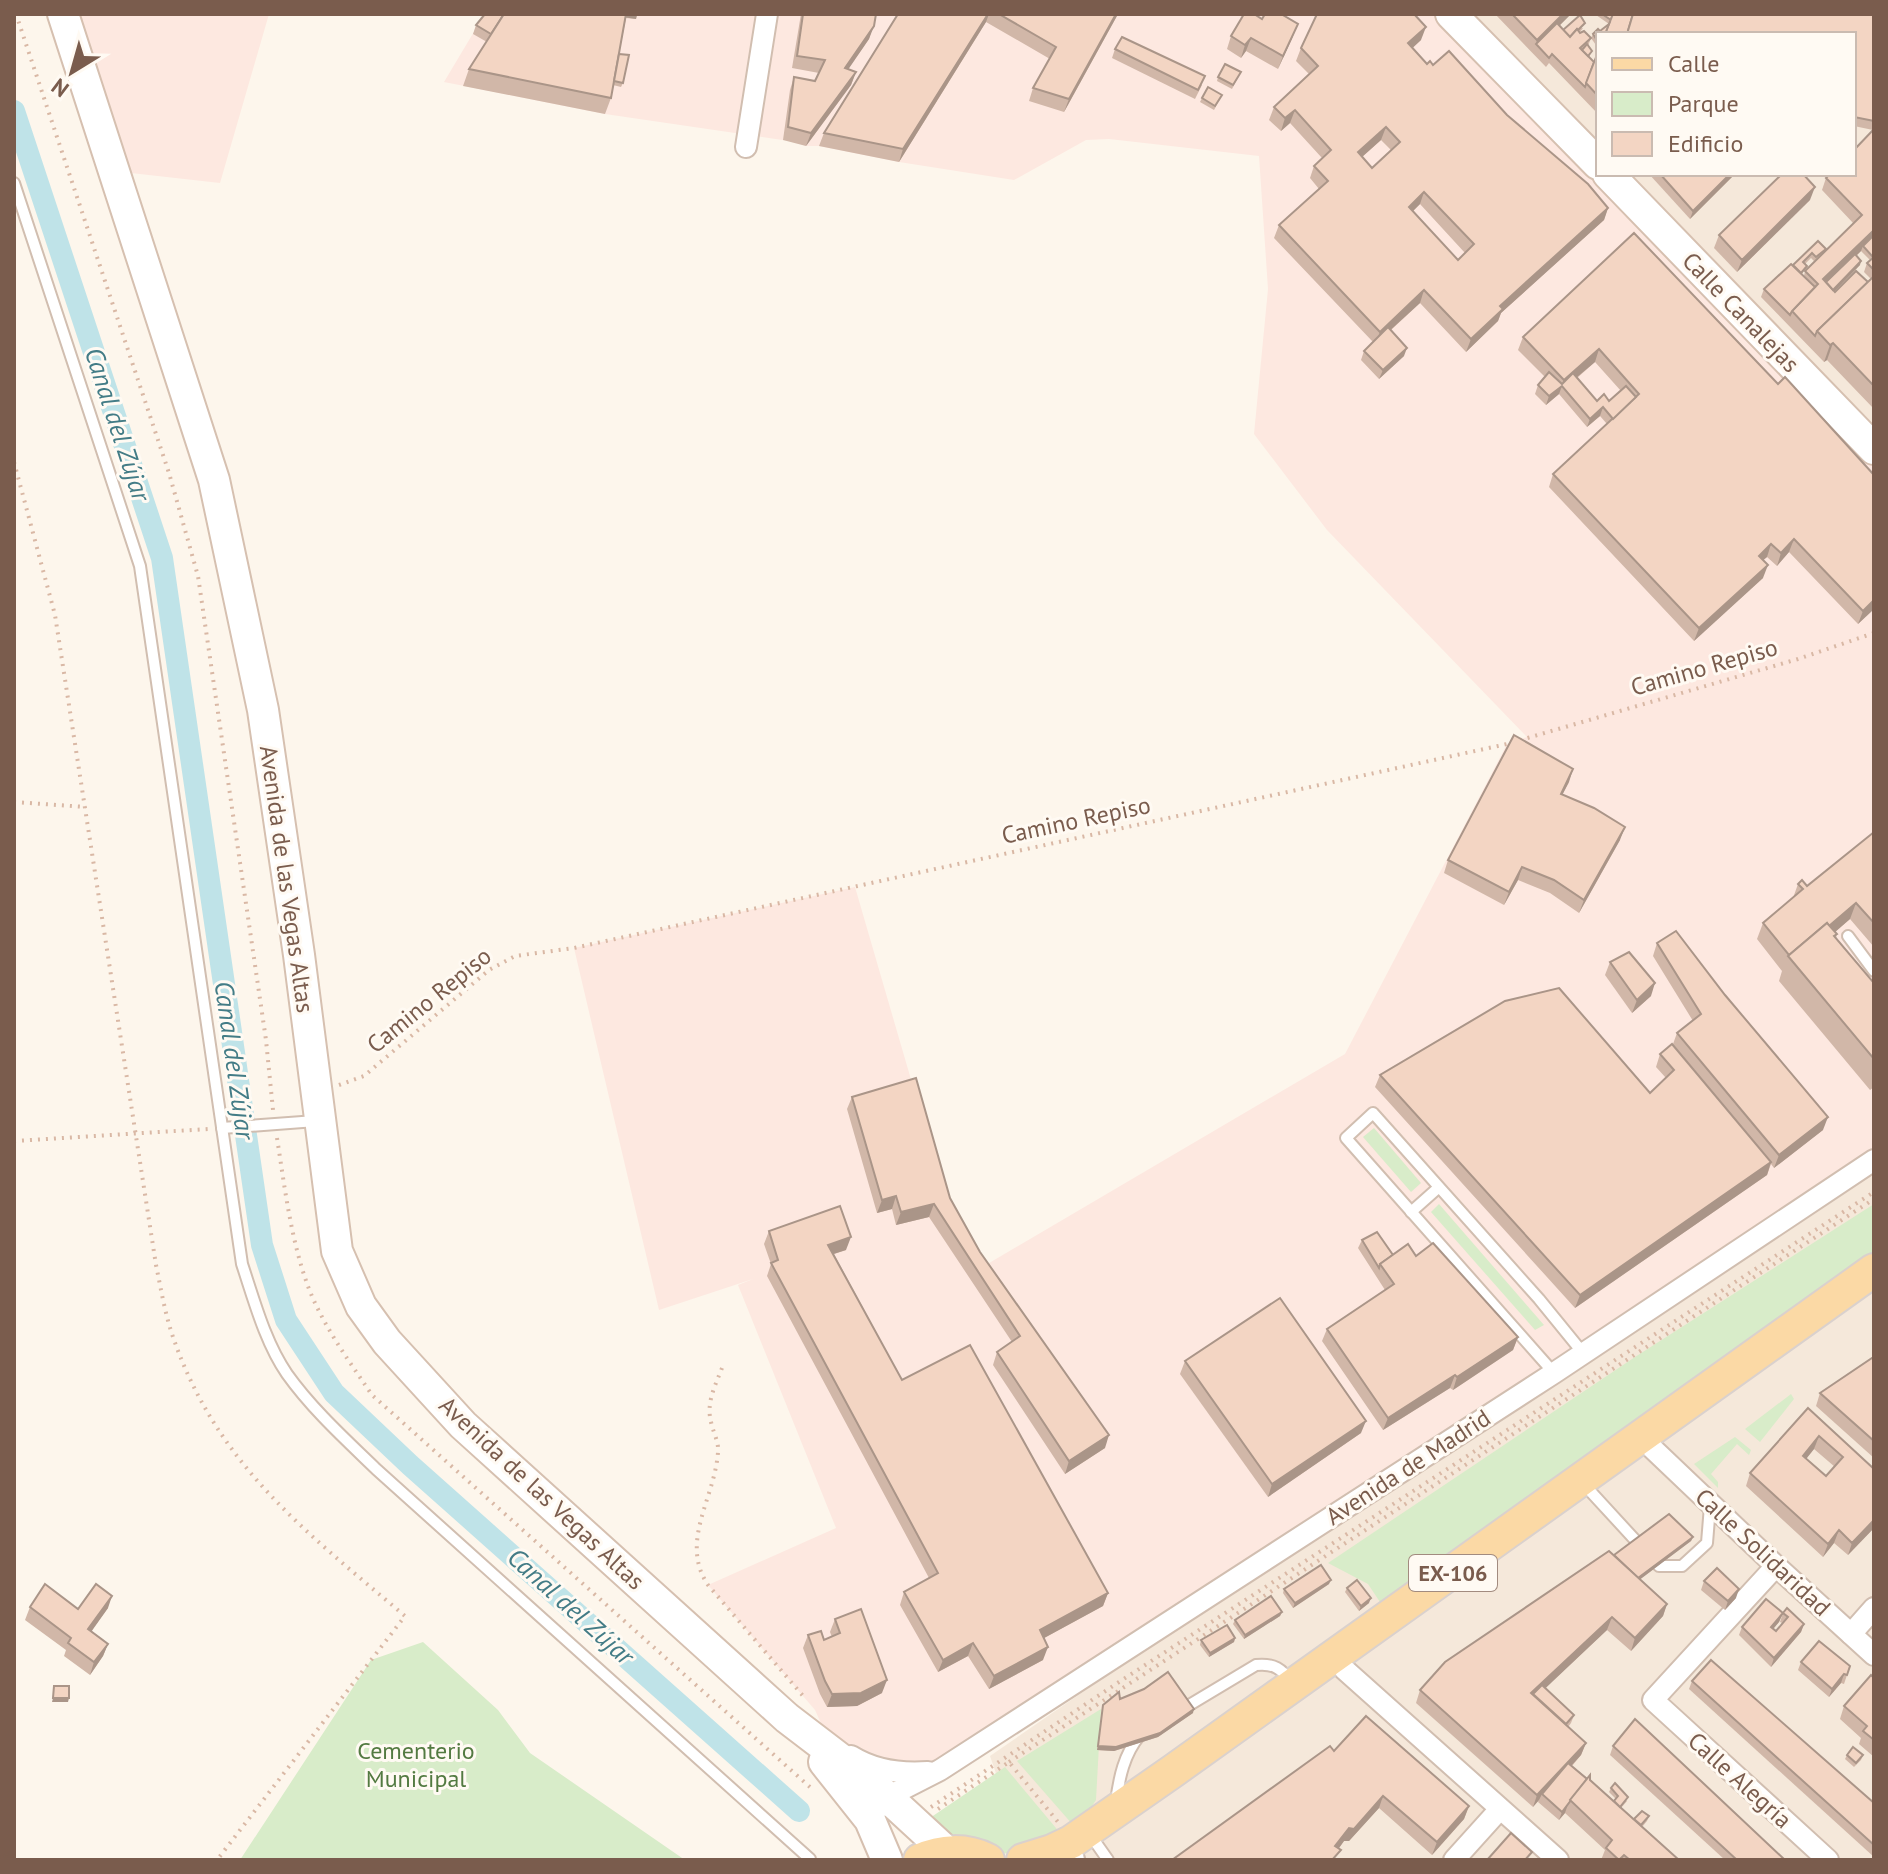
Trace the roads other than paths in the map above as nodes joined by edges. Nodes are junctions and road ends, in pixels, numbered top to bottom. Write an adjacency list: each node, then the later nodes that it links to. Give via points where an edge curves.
1 (63, 14): 13 (street, Avenida de las Vegas Altas, via 214,480 263,710)
2 (767, 14): 6 (street)
3 (1451, 14): 5 (street)
4 (1472, 14): 5 (street)
5 (1530, 93): 7 (street)
6 (746, 147)
7 (1596, 162)
8 (1610, 176): 10 (street, Calle Canalejas)
9 (14, 183): 14 (lane, via 140,566)
10 (1874, 449)
11 (1848, 936): 12 (lane)
12 (1874, 971)
13 (320, 1121): 14 (lane); 31 (street, Avenida de las Vegas Altas, via 337,1251 361,1306 387,1342 463,1425 689,1627)
14 (222, 1128): 40 (lane, via 242,1264 261,1321 286,1372 322,1417)
15 (1874, 1160): 20 (street, Avenida de Madrid)
16 (1438, 1188): 17 (lane); 17 (lane, via 1373,1113 1346,1138); 20 (lane)
17 (1411, 1212): 21 (lane)
18 (1874, 1270): 30 (main road, EX-106)
19 (1874, 1288): 22 (main road, EX-106)
20 (1583, 1353): 21 (street, Avenida de Madrid)
21 (1554, 1373): 34 (street, Avenida de Madrid)
22 (1652, 1448): 23 (main road, EX-106); 24 (street, Calle Solidaridad)
23 (1591, 1492): 24 (lane, via 1659,1566 1682,1566 1707,1543); 29 (main road, EX-106)
24 (1711, 1504): 25 (street, Calle Solidaridad)
25 (1776, 1566): 27 (street, Calle Solidaridad); 46 (street, Calle Alegría, via 1653,1700)
26 (1874, 1608): 27 (street)
27 (1851, 1634): 28 (street, Calle Solidaridad)
28 (1874, 1655)
29 (1344, 1669): 30 (main road, EX-106); 35 (street)
30 (1298, 1692): 32 (lane, via 1283,1670 1269,1663 1256,1665); 36 (main road, EX-106); 38 (main road, EX-106)
31 (796, 1708): 34 (street, via 861,1762 909,1773); 37 (street, Avenida de las Vegas Altas)
32 (1176, 1714)
33 (1152, 1728): 36 (lane, via 1131,1746)
34 (940, 1770): 37 (street)
35 (1500, 1809): 44 (street); 45 (street)
36 (1115, 1812): 38 (main road, EX-106)
37 (899, 1815): 39 (street, Avenida de las Vegas Altas); 41 (street)
38 (1083, 1854): 43 (main road, EX-106, via 1052,1851)
39 (933, 1856): 42 (main road, via 965,1852)
40 (810, 1859)
41 (887, 1860)
42 (988, 1860)
43 (1023, 1860)
44 (1454, 1860)
45 (1558, 1860)
46 (1828, 1860)

